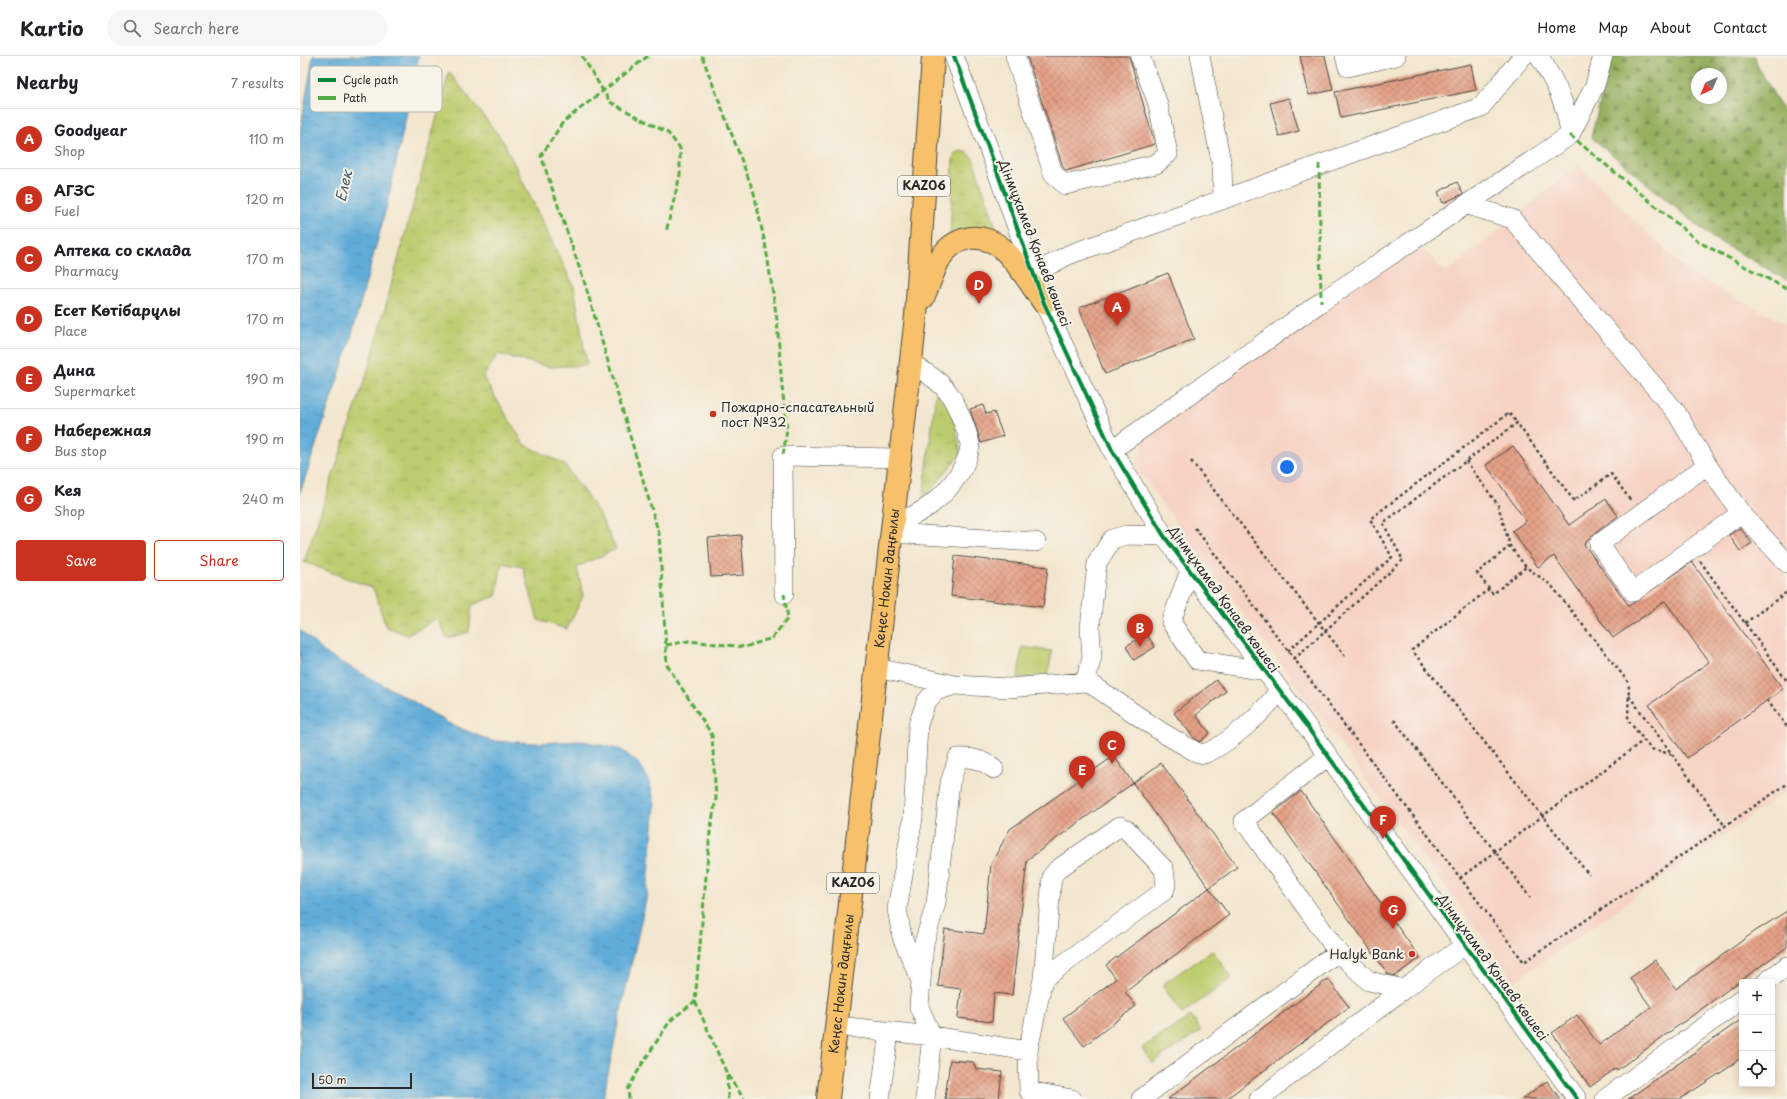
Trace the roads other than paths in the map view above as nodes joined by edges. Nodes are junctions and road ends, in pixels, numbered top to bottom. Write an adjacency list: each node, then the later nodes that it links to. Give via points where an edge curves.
1 (933, 56): 16 (highway, Кеңес Нокин даңғылы / KАZ06)
2 (954, 56): 14 (street, Дінмұхамед Қонаев көшесі)
3 (1015, 56): 4 (street, via 1053,172 1065,185 1156,164 1168,154 1158,104)
4 (1140, 56)
5 (1200, 56): 12 (street, via 1222,166)
6 (1345, 56): 7 (street, via 1348,67)
7 (1396, 56)
8 (1523, 56): 12 (street, via 1481,107)
9 (1539, 56): 11 (street, via 1558,87)
10 (1603, 56): 11 (street, via 1595,86)
11 (1570, 135): 13 (street)
12 (1223, 198): 14 (street, via 1068,255)
13 (1468, 205): 18 (street, via 1320,302); 20 (street, via 1512,219 1676,412)
14 (1033, 271): 15 (street, Дінмұхамед Қонаев көшесі)
15 (1044, 303): 16 (highway, via 1007,252 982,237 976,237 955,243 942,256); 18 (street, Дінмұхамед Қонаев көшесі)
16 (916, 316): 17 (highway, Кеңес Нокин даңғылы / KАZ06)
17 (910, 362): 19 (highway, Кеңес Нокин даңғылы / KАZ06); 22 (street, via 932,377 950,394 970,446 965,464 950,489 931,507)
18 (1112, 450): 23 (street, Дінмұхамед Қонаев көшесі)
19 (900, 458): 22 (highway, Кеңес Нокин даңғылы / KАZ06); 27 (street, via 783,456)
20 (1707, 465): 21 (street); 21 (street, via 1599,544 1633,592)
21 (1742, 513): 25 (street)
22 (892, 529): 24 (street); 28 (highway, Кеңес Нокин даңғылы / KАZ06)
23 (1164, 536): 26 (street, Дінмұхамед Қонаев көшесі); 30 (street, via 1126,535 1112,539 1097,563 1090,628 1092,657)
24 (1036, 542)
25 (1787, 563)
26 (1190, 570): 29 (street, Дінмұхамед Қонаев көшесі); 29 (street, via 1171,622 1197,660)
27 (784, 594)
28 (876, 668): 31 (street); 43 (highway, Кеңес Нокин даңғылы / KАZ06)
29 (1264, 671): 32 (street, Дінмұхамед Қонаев көшесі)
30 (1085, 682): 31 (street, via 1009,688); 32 (street, via 1163,733 1204,754 1231,738 1272,701)
31 (955, 685): 40 (street, via 936,691 926,702 918,725 913,818 896,909 902,937)
32 (1279, 690): 33 (street, Дінмұхамед Қонаев көшесі)
33 (1328, 757): 35 (street, Дінмұхамед Қонаев көшесі); 36 (street, via 1244,821)
34 (994, 769): 40 (street, via 986,762 967,757 958,758 950,783 936,903 924,943)
35 (1465, 945): 41 (street); 54 (street, Дінмұхамед Қонаев көшесі)
36 (1338, 952): 41 (street, via 1369,981); 52 (street)
37 (1787, 966): 39 (street)
38 (1043, 979): 38 (street, via 1052,876 1058,869 1120,826 1126,829 1164,869 1164,891); 46 (street)
39 (1770, 979)
40 (921, 981): 45 (street, via 919,1007)
41 (1404, 989): 53 (street)
42 (1739, 1001): 55 (street)
43 (837, 1026): 44 (street); 48 (highway, Кеңес Нокин даңғылы / KАZ06)
44 (889, 1032): 45 (street); 49 (street)
45 (932, 1036): 46 (street); 50 (street)
46 (1028, 1051): 47 (street)
47 (1028, 1095): 51 (street)
48 (828, 1099)
49 (880, 1099)
50 (925, 1099)
51 (1072, 1099)
52 (1141, 1099)
53 (1259, 1099)
54 (1578, 1099)
55 (1606, 1099)

